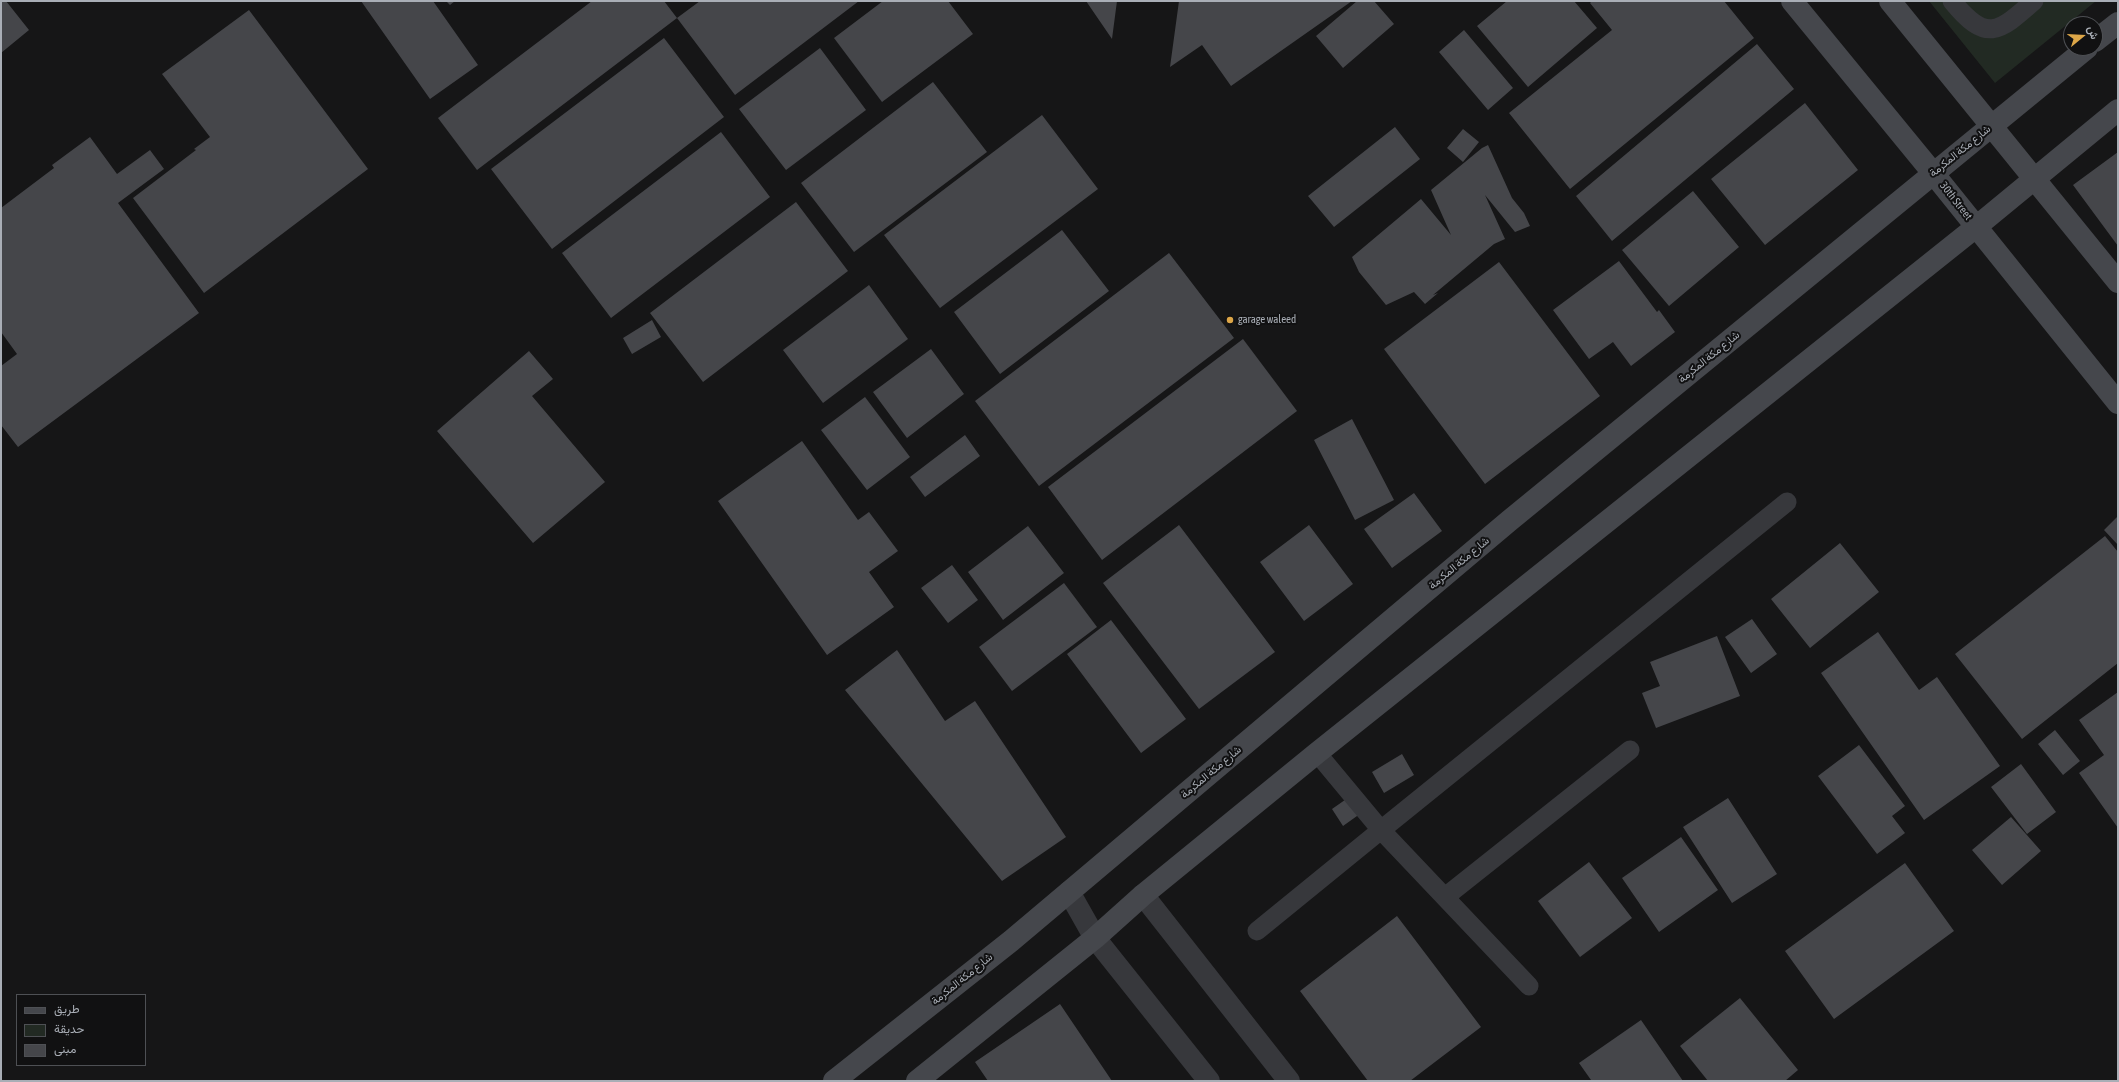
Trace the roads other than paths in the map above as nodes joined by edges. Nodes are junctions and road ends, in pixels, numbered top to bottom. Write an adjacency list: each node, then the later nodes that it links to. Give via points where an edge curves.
1 (1792, 1): 10 (main road, 30th Street)
2 (1890, 1): 9 (main road)
3 (1952, 1): 4 (lane, via 1976,26 1990,30 2013,19)
4 (2034, 1)
5 (2118, 23): 6 (main road)
6 (2103, 35)
7 (2077, 56): 9 (main road, شارع مكة المكرمة)
8 (2118, 110): 11 (main road)
9 (1990, 126): 10 (main road, شارع مكة المكرمة); 11 (main road)
10 (1933, 173): 12 (main road, 30th Street); 19 (main road, شارع مكة المكرمة, via 1509,521)
11 (2034, 180): 12 (main road); 13 (main road)
12 (1976, 228): 14 (main road, 30th Street); 17 (main road)
13 (2118, 282)
14 (2118, 403)
15 (1787, 502): 18 (lane)
16 (1630, 750): 21 (lane)
17 (1317, 753): 18 (lane); 20 (main road)
18 (1381, 830): 21 (lane); 22 (lane)
19 (1069, 892): 23 (street); 25 (main road, شارع مكة المكرمة)
20 (1143, 895): 23 (main road); 28 (street)
21 (1445, 897): 24 (lane)
22 (1256, 931)
23 (1095, 938): 26 (main road); 27 (street)
24 (1529, 986)
25 (834, 1081)
26 (917, 1081)
27 (1209, 1081)
28 (1290, 1081)

